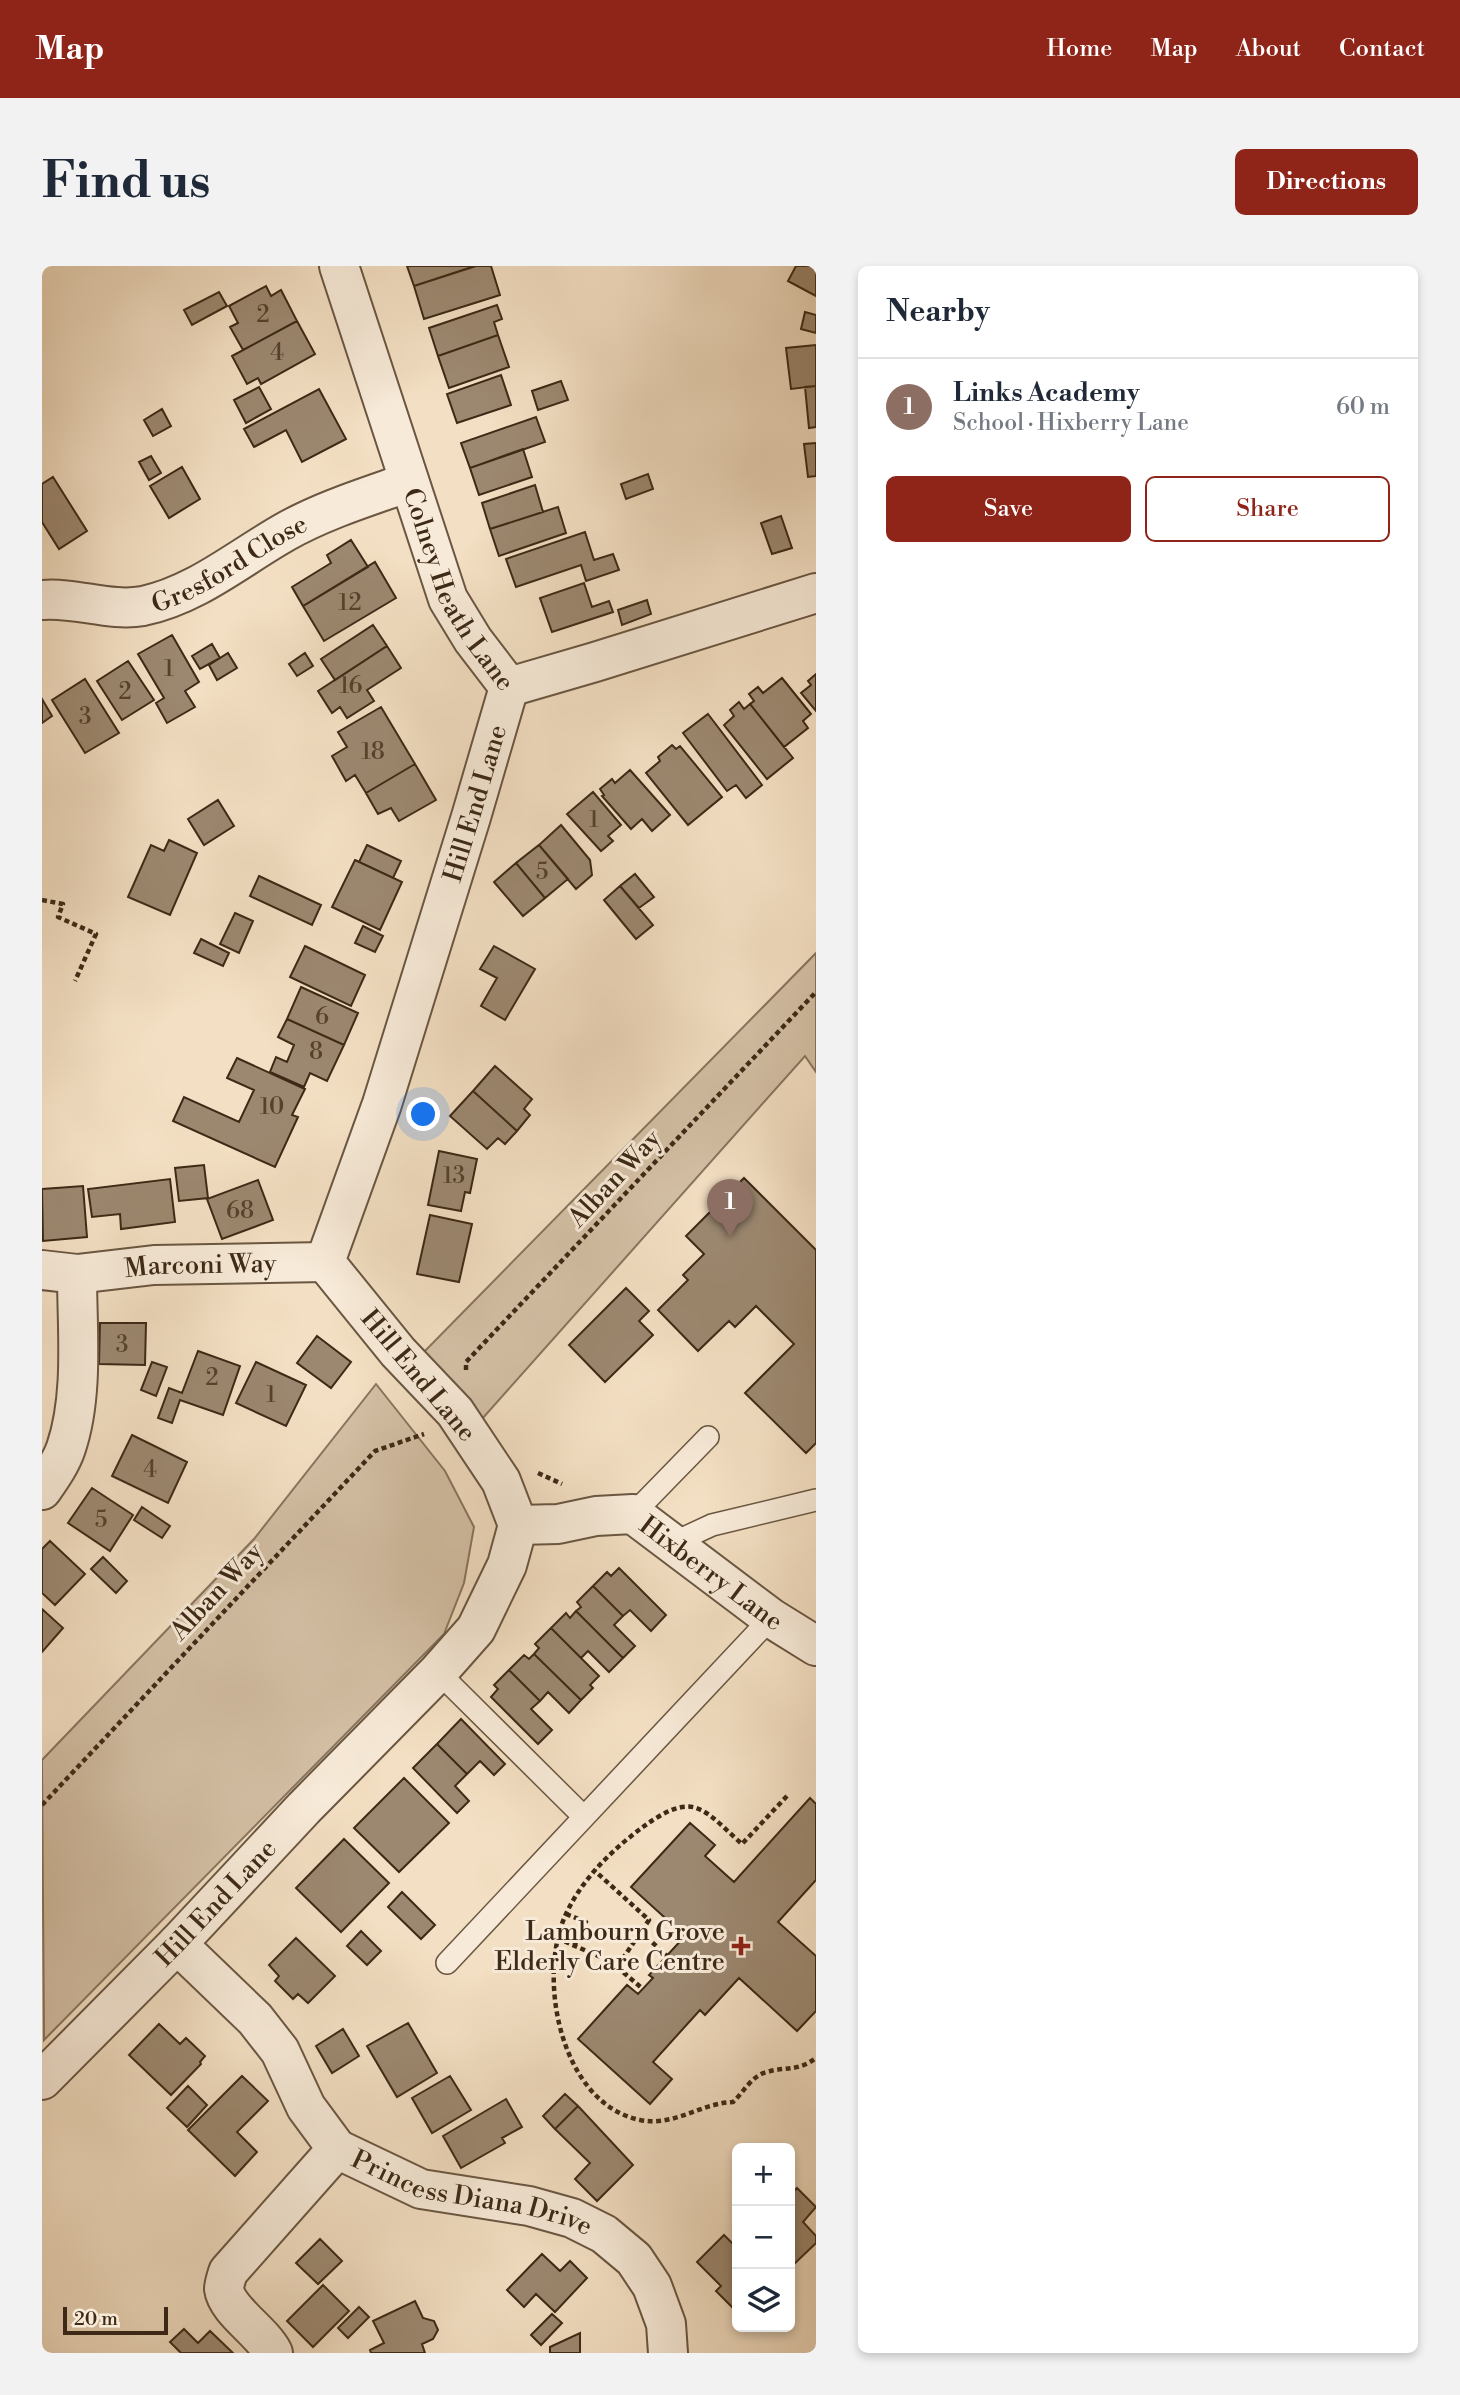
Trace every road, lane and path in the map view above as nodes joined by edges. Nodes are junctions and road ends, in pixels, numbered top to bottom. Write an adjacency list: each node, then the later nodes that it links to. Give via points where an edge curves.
1 (339, 266): 2 (street, Colney Heath Lane)
2 (409, 482): 4 (street, Gresford Close, via 324,512 165,600 128,608); 5 (street, Colney Heath Lane, via 448,599)
3 (816, 593): 5 (street, Colney Heath Lane)
4 (42, 600)
5 (509, 687): 9 (street, Hill End Lane, via 382,1104)
6 (42, 900): 7 (path, via 63,904 58,918 96,934)
7 (75, 981)
8 (816, 992): 11 (path, Alban Way, via 466,1362)
9 (325, 1262): 10 (street, Marconi Way); 19 (street, Hill End Lane, via 462,1422 501,1481)
10 (60, 1272): 16 (street, Marconi Way, via 76,1402 65,1450)
11 (466, 1375)
12 (436, 1430): 25 (path, Alban Way, via 375,1451)
13 (709, 1437): 18 (lane)
14 (535, 1472): 15 (path)
15 (569, 1487)
16 (42, 1490)
17 (816, 1500): 20 (lane, via 712,1525)
18 (633, 1514): 19 (street, Hixberry Lane); 20 (street, Hixberry Lane)
19 (518, 1525): 23 (street, Hill End Lane, via 507,1565 476,1629)
20 (671, 1544): 21 (street, Hixberry Lane)
21 (771, 1618): 22 (street, Hixberry Lane); 26 (lane)
22 (816, 1646)
23 (438, 1672): 26 (lane); 31 (street, Hill End Lane)
24 (787, 1796): 27 (path, via 742,1844 700,1809 678,1807 624,1840)
25 (42, 1805)
26 (583, 1817): 34 (lane)
27 (595, 1871): 28 (path); 29 (path, via 649,1920)
28 (566, 1914): 30 (path); 32 (path, via 586,1922)
29 (640, 1931): 33 (path); 35 (path)
30 (557, 1938): 32 (path); 37 (path, via 553,1970 564,2041 574,2068 591,2093 613,2110 641,2121 691,2115 733,2102 748,2083 765,2072 796,2069)
31 (177, 1944): 38 (street, Hill End Lane); 39 (street, Princess Diana Drive, via 256,2019 280,2051 306,2107)
32 (574, 1946): 35 (path)
33 (667, 1956)
34 (447, 1963)
35 (617, 1967): 36 (path)
36 (643, 1989)
37 (816, 2058)
38 (42, 2080)
39 (337, 2149): 40 (street, via 228,2272 224,2288 231,2303); 41 (street, Princess Diana Drive, via 421,2189 529,2206 572,2218 604,2234 634,2259 652,2286 666,2324)
40 (272, 2353)
41 (668, 2353)

